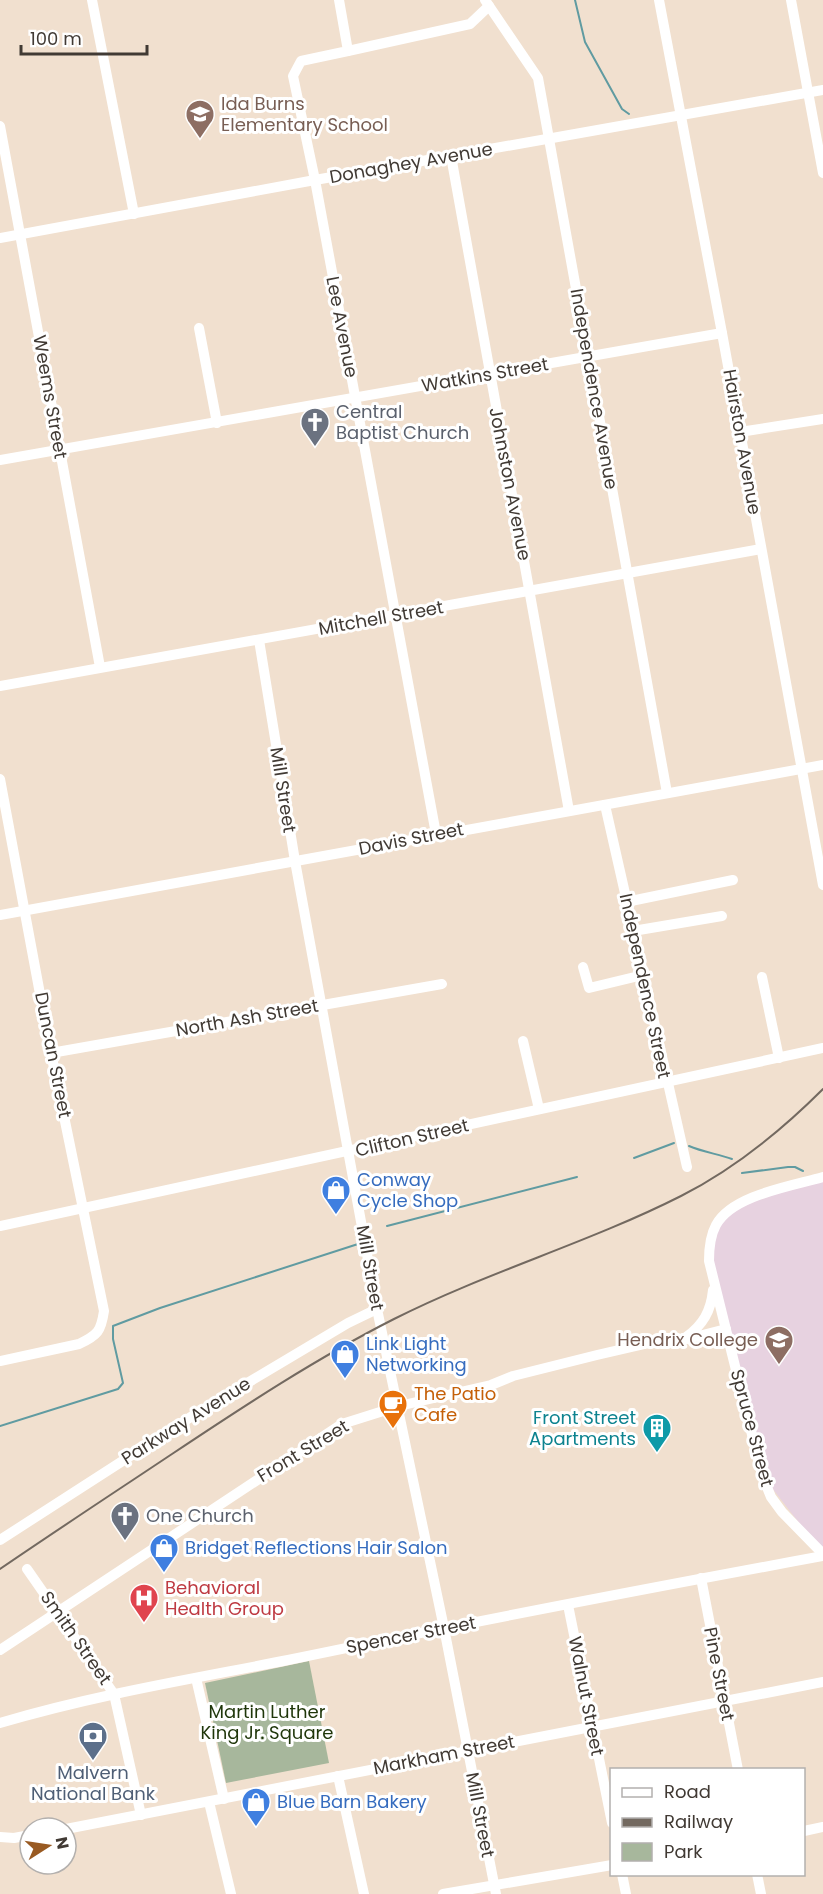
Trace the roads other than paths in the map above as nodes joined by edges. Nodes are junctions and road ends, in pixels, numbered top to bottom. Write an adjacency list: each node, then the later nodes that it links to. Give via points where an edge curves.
1 (92, 0): 15 (street)
2 (339, 0): 6 (street)
3 (659, 0): 9 (street, Hairston Avenue)
4 (791, 0): 8 (street)
5 (487, 3): 6 (street, Lee Avenue, via 470,24); 11 (street, Independence Avenue, via 537,78)
6 (348, 51): 14 (street, Lee Avenue, via 301,61 293,76)
7 (823, 90): 8 (street, Donaghey Avenue)
8 (808, 93): 9 (street, Donaghey Avenue); 13 (street)
9 (681, 116): 11 (street, Donaghey Avenue); 19 (street, Hairston Avenue)
10 (0, 126): 16 (street, Weems Street)
11 (549, 140): 12 (street, Donaghey Avenue); 20 (street, Independence Avenue)
12 (451, 156): 14 (street, Donaghey Avenue); 21 (street, Johnston Avenue)
13 (823, 173)
14 (315, 180): 15 (street, Donaghey Avenue); 22 (street, Lee Avenue)
15 (134, 214): 16 (street, Donaghey Avenue)
16 (21, 235): 17 (street, Donaghey Avenue); 26 (street, Weems Street)
17 (0, 238)
18 (199, 328): 24 (street)
19 (722, 333): 20 (street, Watkins Street); 25 (street, Hairston Avenue)
20 (587, 356): 21 (street, Watkins Street); 29 (street, Independence Avenue)
21 (489, 374): 22 (street, Watkins Street); 30 (street, Johnston Avenue)
22 (356, 398): 24 (street, Watkins Street); 31 (street, Lee Avenue)
23 (823, 419): 25 (street)
24 (217, 423): 26 (street, Watkins Street)
25 (740, 432): 28 (street, Hairston Avenue)
26 (59, 450): 27 (street, Watkins Street); 33 (street, Weems Street)
27 (0, 460)
28 (761, 549): 29 (street, Mitchell Street); 36 (street, Hairston Avenue)
29 (628, 574): 30 (street, Mitchell Street); 38 (street, Independence Avenue)
30 (530, 592): 31 (street, Mitchell Street); 40 (street, Johnston Avenue)
31 (396, 615): 32 (street, Mitchell Street); 41 (street, Lee Avenue)
32 (259, 640): 33 (street, Mitchell Street); 43 (street, Mill Street)
33 (100, 667): 34 (street, Mitchell Street)
34 (0, 686)
35 (823, 765): 36 (street, Davis Street)
36 (803, 768): 38 (street, Davis Street); 42 (street, Hairston Avenue)
37 (0, 779): 47 (street, Duncan Street)
38 (667, 792): 39 (street, Davis Street)
39 (605, 805): 40 (street, Davis Street); 46 (street, Independence Street)
40 (569, 811): 41 (street, Davis Street)
41 (436, 834): 43 (street, Davis Street)
42 (821, 860): 45 (street, Hairston Avenue)
43 (295, 861): 47 (street, Davis Street); 55 (street, Mill Street)
44 (734, 879): 46 (street)
45 (823, 885)
46 (626, 902): 50 (street, Independence Street)
47 (25, 910): 48 (street, Davis Street); 58 (street, Duncan Street)
48 (0, 915)
49 (722, 916): 50 (street)
50 (633, 931): 52 (street, Independence Street)
51 (583, 966): 52 (street, via 589,988)
52 (643, 975): 60 (street, Independence Street)
53 (762, 977): 59 (street)
54 (442, 984): 55 (street, North Ash Street)
55 (321, 1004): 58 (street, North Ash Street); 62 (street, Mill Street)
56 (523, 1041): 61 (street)
57 (823, 1048): 59 (street, Clifton Street)
58 (51, 1053): 65 (street, Duncan Street)
59 (779, 1058): 60 (street, Clifton Street)
60 (666, 1082): 61 (street, Clifton Street); 63 (street, Independence Street)
61 (538, 1109): 62 (street, Clifton Street)
62 (349, 1152): 65 (street, Clifton Street); 68 (street, Mill Street)
63 (687, 1167)
64 (823, 1176): 67 (street, via 756,1196 723,1215 715,1225 710,1243)
65 (82, 1207): 66 (street, Clifton Street); 71 (street, Duncan Street, via 104,1311 99,1331 79,1344)
66 (0, 1226)
67 (714, 1284): 69 (street, Spruce Street); 70 (street, via 707,1315)
68 (377, 1309): 72 (street, Mill Street); 73 (street, Parkway Avenue, via 196,1413)
69 (726, 1329): 70 (street, Front Street); 74 (street, Spruce Street, via 762,1475 771,1497)
70 (683, 1340): 72 (street, Front Street, via 649,1343)
71 (0, 1361)
72 (399, 1406): 78 (street, Front Street, via 342,1424 325,1434); 79 (street, Mill Street)
73 (0, 1540)
74 (823, 1555): 76 (street, Spencer Street)
75 (27, 1569): 78 (street, Smith Street)
76 (701, 1578): 77 (street, Spencer Street); 84 (street, Pine Street)
77 (568, 1605): 79 (street, Spencer Street); 86 (street, Walnut Street)
78 (58, 1611): 80 (street, Front Street); 83 (street, Smith Street)
79 (444, 1628): 81 (street, Spencer Street); 87 (street, Mill Street)
80 (0, 1650)
81 (196, 1678): 83 (street, Spencer Street); 90 (street)
82 (823, 1683): 84 (street, Markham Street)
83 (114, 1694): 85 (street, Spencer Street); 93 (street, Smith Street)
84 (724, 1700): 86 (street, Markham Street); 88 (street, Pine Street)
85 (0, 1723)
86 (592, 1727): 87 (street, Markham Street); 92 (street, Walnut Street)
87 (467, 1750): 89 (street, Markham Street); 104 (street, Mill Street)
88 (738, 1768)
89 (338, 1776): 90 (street, Markham Street); 106 (street)
90 (224, 1799): 91 (street, Markham Street)
91 (209, 1802): 93 (street, Markham Street); 105 (street)
92 (610, 1813)
93 (141, 1815): 94 (street, Markham Street)
94 (78, 1827)
95 (823, 1827): 96 (street)
96 (805, 1831)
97 (0, 1837): 99 (street)
98 (18, 1837): 99 (street)
99 (14, 1838): 100 (street)
100 (0, 1845)
101 (610, 1865): 104 (street)
102 (622, 1876): 108 (street)
103 (757, 1876): 109 (street)
104 (494, 1889): 107 (street)
105 (231, 1894)
106 (364, 1894)
107 (443, 1894)
108 (626, 1894)
109 (761, 1894)

